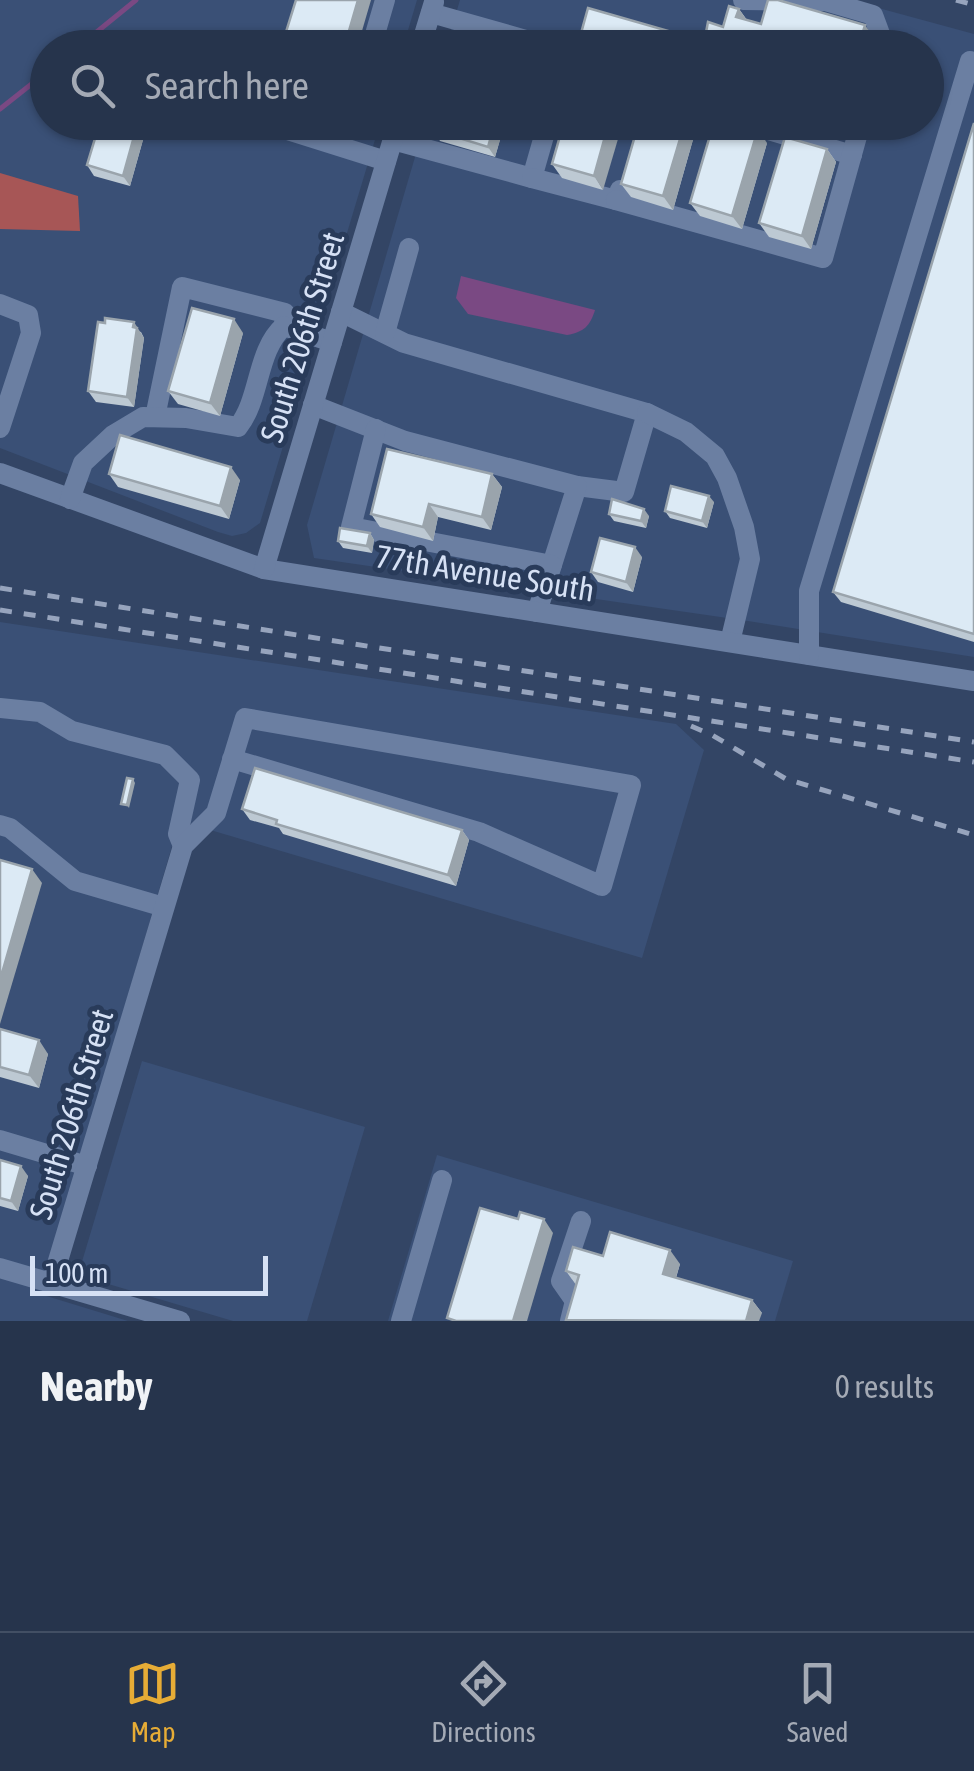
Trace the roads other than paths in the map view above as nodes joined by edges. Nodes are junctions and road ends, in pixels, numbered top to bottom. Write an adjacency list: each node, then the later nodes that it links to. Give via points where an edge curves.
1 (385, 0): 4 (street)
2 (743, 0): 7 (street, via 825,0 873,16)
3 (433, 6): 5 (street); 6 (street)
4 (376, 30)
5 (426, 30)
6 (502, 30)
7 (878, 30)
8 (974, 62): 35 (street, via 809,591)
9 (543, 140): 15 (street)
10 (777, 140): 13 (street)
11 (856, 140): 13 (street)
12 (392, 141): 15 (street); 19 (street, South 206th Street)
13 (852, 154): 16 (street, via 823,258 760,231)
14 (626, 169): 16 (street)
15 (532, 178): 16 (street)
16 (616, 200)
17 (409, 248): 21 (street)
18 (0, 304): 26 (street, via 28,315 32,333)
19 (341, 312): 21 (street); 22 (street, South 206th Street)
20 (284, 326): 22 (street); 25 (street, via 273,336 248,415 238,427); 25 (street, via 285,313 182,287)
21 (384, 333): 24 (street)
22 (332, 342): 23 (street, South 206th Street)
23 (313, 405): 27 (street); 32 (street, South 206th Street)
24 (647, 413): 29 (street, via 624,492); 34 (street, via 716,456 727,478 750,546)
25 (155, 417): 30 (street, via 113,434 83,463)
26 (0, 428)
27 (376, 429): 29 (street); 31 (street, via 351,527)
28 (0, 473): 30 (street, 77th Avenue South)
29 (577, 486): 31 (street)
30 (70, 499): 32 (street, 77th Avenue South)
31 (552, 565): 33 (street)
32 (264, 569): 33 (street, 77th Avenue South)
33 (538, 612): 34 (street, 77th Avenue South)
34 (730, 642): 35 (street, 77th Avenue South)
35 (809, 655): 36 (street, 77th Avenue South)
36 (974, 681)
37 (0, 708): 40 (street, South 206th Street, via 40,712 72,731 165,754 190,780 178,834)
38 (232, 760): 38 (street, via 245,718 631,785 602,886 479,832); 40 (street, via 216,812)
39 (0, 825): 41 (street, via 75,881)
40 (182, 846): 41 (street, South 206th Street)
41 (164, 907): 43 (street, South 206th Street)
42 (0, 1140): 43 (street)
43 (86, 1166): 47 (street, South 206th Street)
44 (442, 1180): 49 (street)
45 (581, 1221): 50 (street, via 561,1281 575,1301)
46 (0, 1268): 47 (street)
47 (52, 1284): 48 (street)
48 (180, 1321)
49 (401, 1321)
50 (570, 1321)

